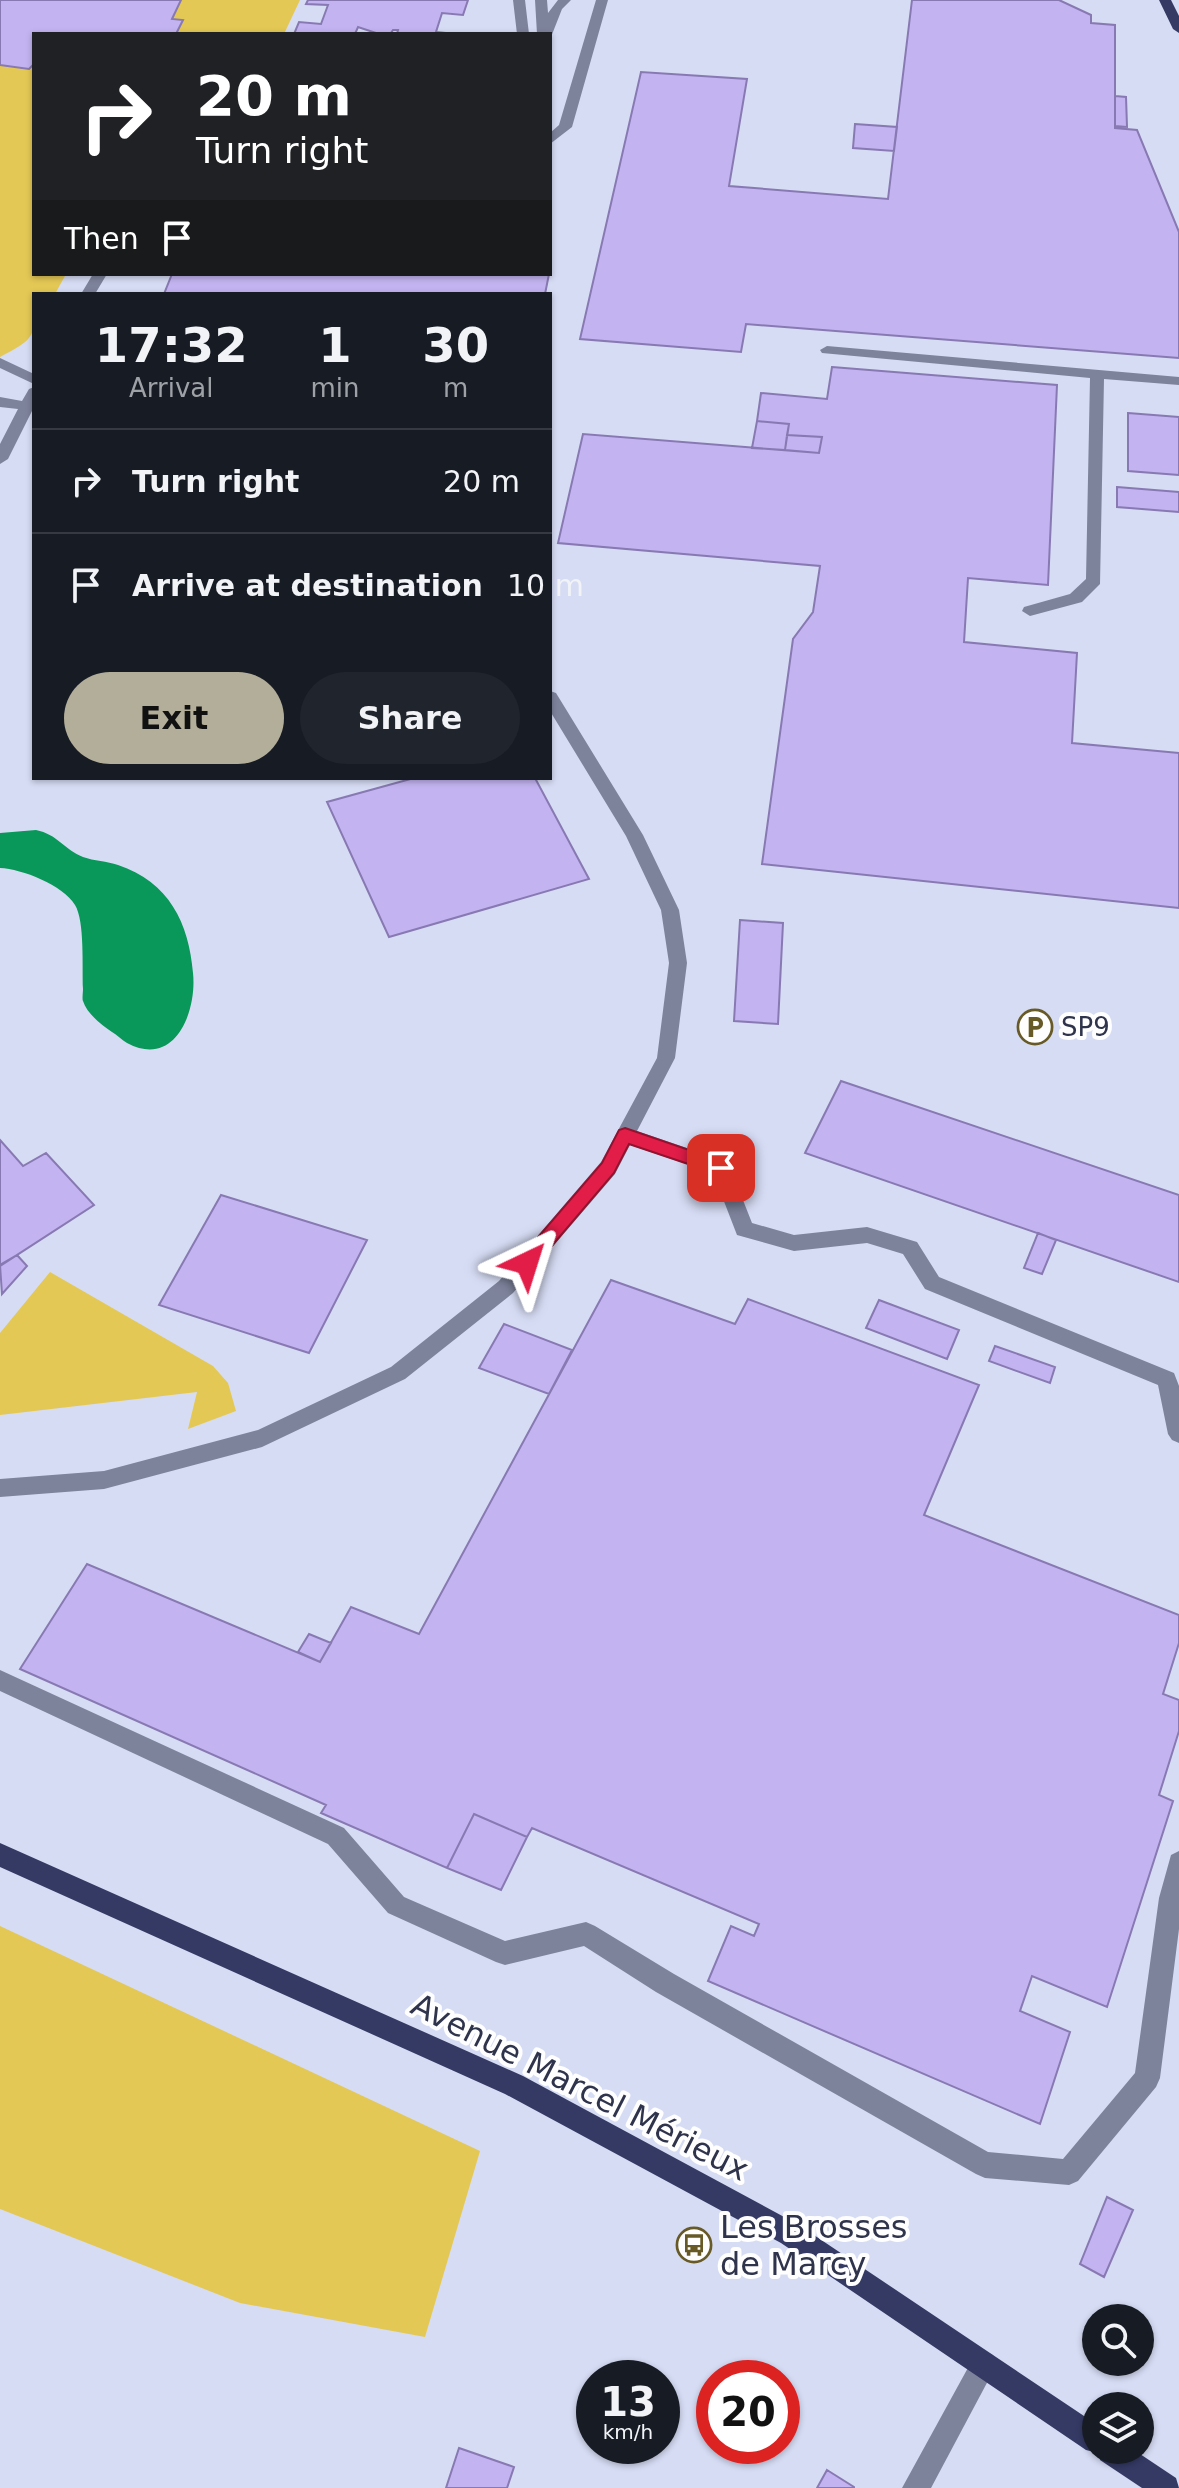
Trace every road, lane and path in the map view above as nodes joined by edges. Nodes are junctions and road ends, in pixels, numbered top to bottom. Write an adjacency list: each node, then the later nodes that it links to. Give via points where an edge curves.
1 (519, 0): 7 (street)
2 (541, 0): 8 (street)
3 (565, 0): 9 (street)
4 (602, 0): 10 (street, via 565,127)
5 (1165, 0): 6 (main road)
6 (1179, 29)
7 (523, 32)
8 (545, 32)
9 (546, 32)
10 (552, 138)
11 (827, 350): 13 (street)
12 (0, 362): 14 (street)
13 (1097, 374): 15 (street); 19 (street, via 1094,580 1076,598)
14 (32, 379)
15 (1179, 381)
16 (30, 399): 17 (street); 18 (street)
17 (0, 402)
18 (0, 459)
19 (1030, 611)
20 (552, 700): 21 (street, via 634,835 670,910 678,963 666,1058)
21 (625, 1135): 22 (street, via 721,1168 744,1229 794,1243 867,1235 910,1248 932,1283 1167,1379); 23 (street, via 608,1168 506,1287 398,1373 262,1438 104,1480)
22 (1179, 1434)
23 (0, 1488)
24 (0, 1680): 26 (street, via 336,1836 396,1905 505,1953 586,1934 985,2165 1069,2172 1147,2078)
25 (0, 1855): 27 (main road, Avenue Marcel Mérieux, via 514,2085 790,2234)
26 (1179, 1863)
27 (984, 2364): 28 (main road, Avenue Marcel Mérieux); 30 (street)
28 (1082, 2430)
29 (1131, 2464): 31 (main road)
30 (916, 2488)
31 (1166, 2488)

